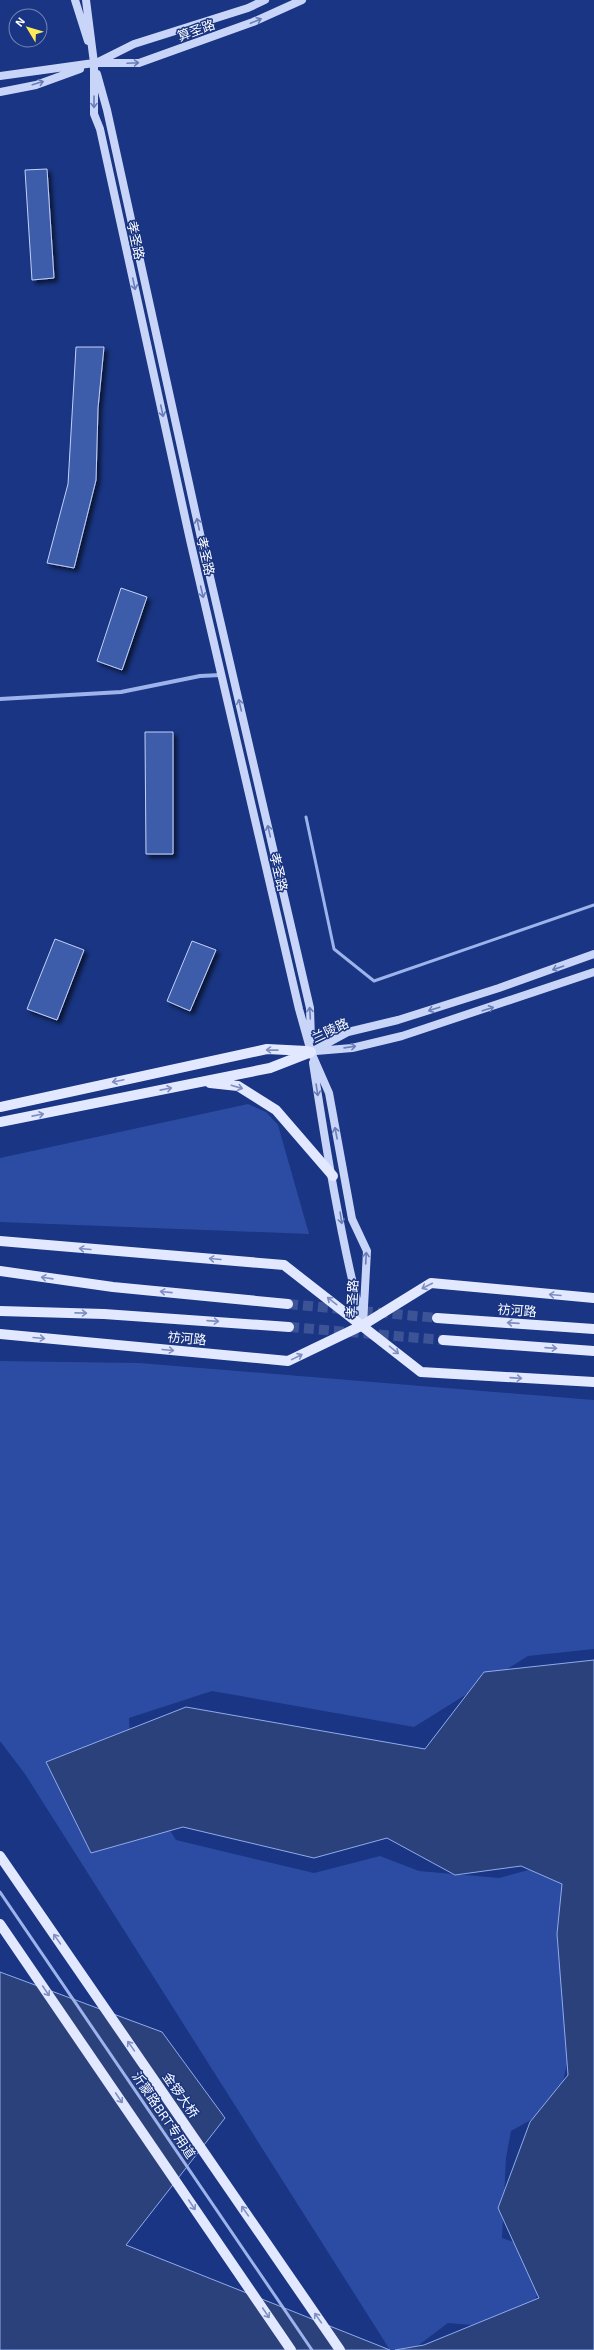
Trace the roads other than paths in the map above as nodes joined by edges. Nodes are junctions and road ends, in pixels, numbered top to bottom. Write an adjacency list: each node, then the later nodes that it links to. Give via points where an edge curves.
1 (75, 0): 5 (main road, 孝圣路)
2 (86, 0): 5 (main road, 孝圣路)
3 (265, 0): 5 (main road, 算圣路, via 248,8 134,44)
4 (302, 0): 5 (main road, 算圣路, one-way to 4, via 139,63 253,22)
5 (94, 63): 6 (main road, 算圣路); 7 (main road, 算圣路, one-way to 5, via 36,85); 8 (main road, 孝圣路, one-way to 8, via 94,114 100,129); 14 (main road, 孝圣路, one-way to 5, via 310,1008 201,538 107,110)
6 (0, 76)
7 (0, 92)
8 (221, 675): 9 (street, via 200,676 121,692); 14 (main road, 孝圣路)
9 (0, 699)
10 (306, 817): 11 (lane, via 334,949 374,981)
11 (594, 905)
12 (594, 954): 14 (main road, 兰陵路, one-way to 14, via 405,1018 348,1032)
13 (594, 972): 14 (main road, 兰陵路, one-way to 13, via 352,1048 402,1036)
14 (311, 1052): 15 (main road, via 270,1068); 16 (main road, one-way to 16, via 267,1049); 18 (main road, 孝圣路, one-way to 18); 25 (main road, 孝圣路, one-way to 14, via 367,1251 352,1219 329,1093)
15 (198, 1082): 17 (main road, one-way to 15); 18 (main road, one-way to 18, via 238,1086 276,1110)
16 (0, 1107)
17 (0, 1122)
18 (333, 1176): 25 (main road, 孝圣路, one-way to 25, via 345,1253)
19 (0, 1242): 25 (main road, one-way to 19, via 284,1265)
20 (0, 1271): 22 (main road, one-way to 20, via 113,1287)
21 (594, 1298): 25 (main road, 祊河路, one-way to 25, via 431,1283)
22 (288, 1304)
23 (0, 1311): 26 (main road, 祊河路, one-way to 26, via 104,1314)
24 (438, 1318): 27 (main road, 祊河路, one-way to 24)
25 (363, 1325): 28 (main road, 祊河路, one-way to 25, via 288,1361); 31 (main road, one-way to 31, via 422,1372)
26 (289, 1327)
27 (594, 1329)
28 (0, 1334)
29 (443, 1340): 30 (main road, one-way to 30)
30 (594, 1351)
31 (594, 1382)
32 (0, 1856): 37 (main road, 金锣大桥, one-way to 32)
33 (0, 1892): 36 (lane, 沂蒙路BRT专用道)
34 (0, 1924): 35 (main road, one-way to 35)
35 (291, 2350)
36 (312, 2350)
37 (340, 2350)

